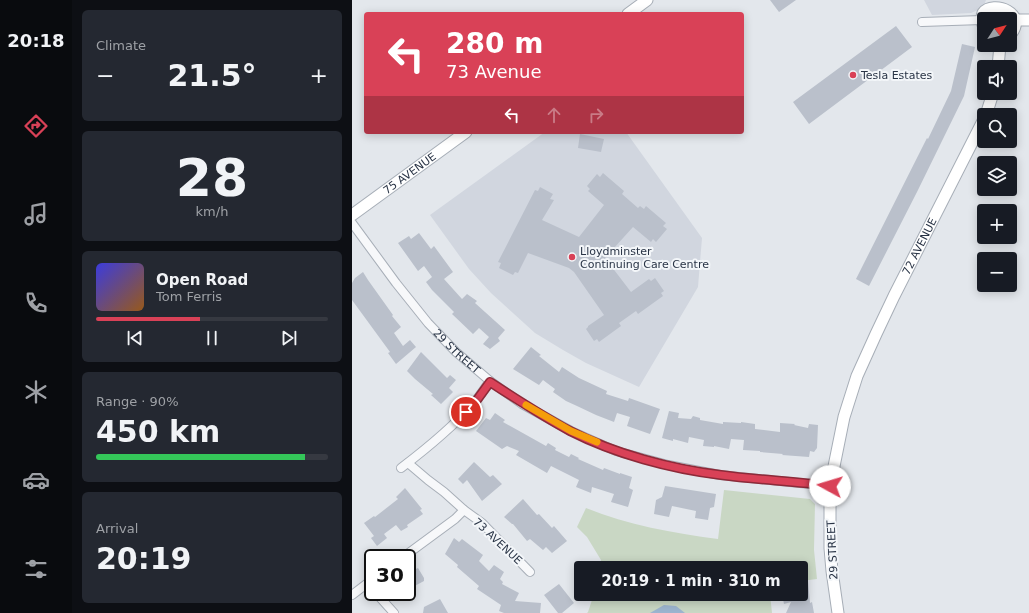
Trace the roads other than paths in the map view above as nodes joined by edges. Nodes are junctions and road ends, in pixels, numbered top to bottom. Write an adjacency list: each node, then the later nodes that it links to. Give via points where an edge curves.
1 (647, 0): 3 (street)
2 (997, 0): 4 (street); 5 (street, via 1008,2)
3 (631, 12)
4 (983, 12)
5 (1024, 20): 8 (street)
6 (922, 22): 7 (street)
7 (977, 24)
8 (1017, 28)
9 (977, 133): 13 (street, 72 AVENUE, via 894,296)
10 (463, 134): 11 (street, 75 AVENUE)
11 (352, 215)
12 (352, 223): 14 (street, 29 STREET, via 428,323)
13 (857, 376): 17 (street, 29 STREET, via 844,417)
14 (490, 382): 15 (street, via 457,421); 17 (street, 29 STREET, via 522,404 571,431 616,451 720,475)
15 (408, 463): 16 (street); 18 (street, 73 AVENUE)
16 (401, 468)
17 (830, 486): 25 (street, 29 STREET, via 830,548)
18 (464, 510): 19 (street, 73 AVENUE, via 456,519); 20 (street, 73 AVENUE, via 482,523)
19 (414, 549)
20 (530, 572)
21 (364, 586): 22 (street)
22 (352, 595)
23 (383, 601): 24 (street)
24 (394, 613)
25 (838, 613)

